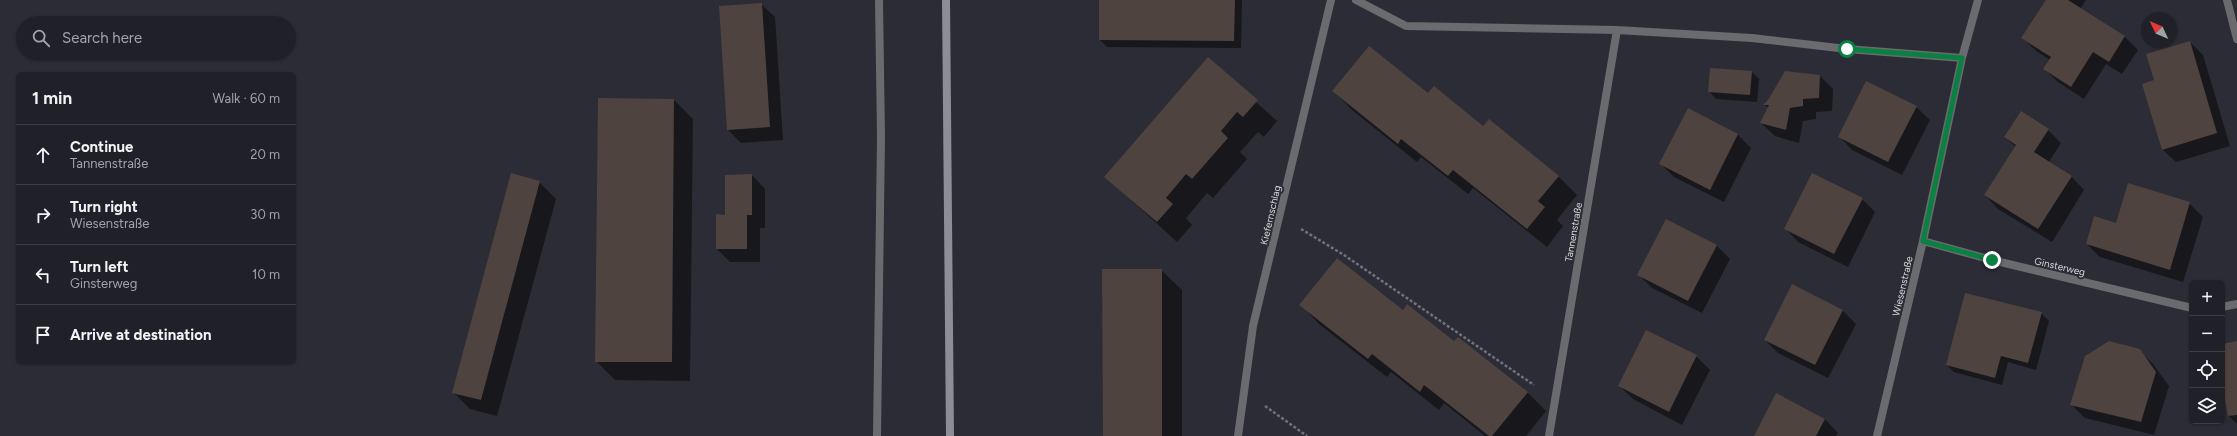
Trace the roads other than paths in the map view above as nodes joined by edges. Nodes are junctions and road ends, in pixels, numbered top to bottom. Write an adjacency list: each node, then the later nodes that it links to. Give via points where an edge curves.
1 (879, 0): 15 (street, via 881,137)
2 (946, 0): 14 (main road)
3 (1331, 0): 16 (street, Kiefernschlag, via 1253,326)
4 (1356, 0): 7 (street, via 1406,26)
5 (1978, 0): 9 (street, Wiesenstraße)
6 (2227, 0): 8 (street)
7 (1617, 30): 9 (street, via 1752,38); 17 (street, Tannenstraße)
8 (2237, 39)
9 (1962, 58): 10 (street, Wiesenstraße)
10 (1923, 241): 13 (street, Ginsterweg); 18 (street, Wiesenstraße)
11 (2237, 304): 12 (street)
12 (2225, 306)
13 (2189, 307)
14 (950, 433)
15 (877, 436)
16 (1238, 436)
17 (1549, 436)
18 (1877, 436)

